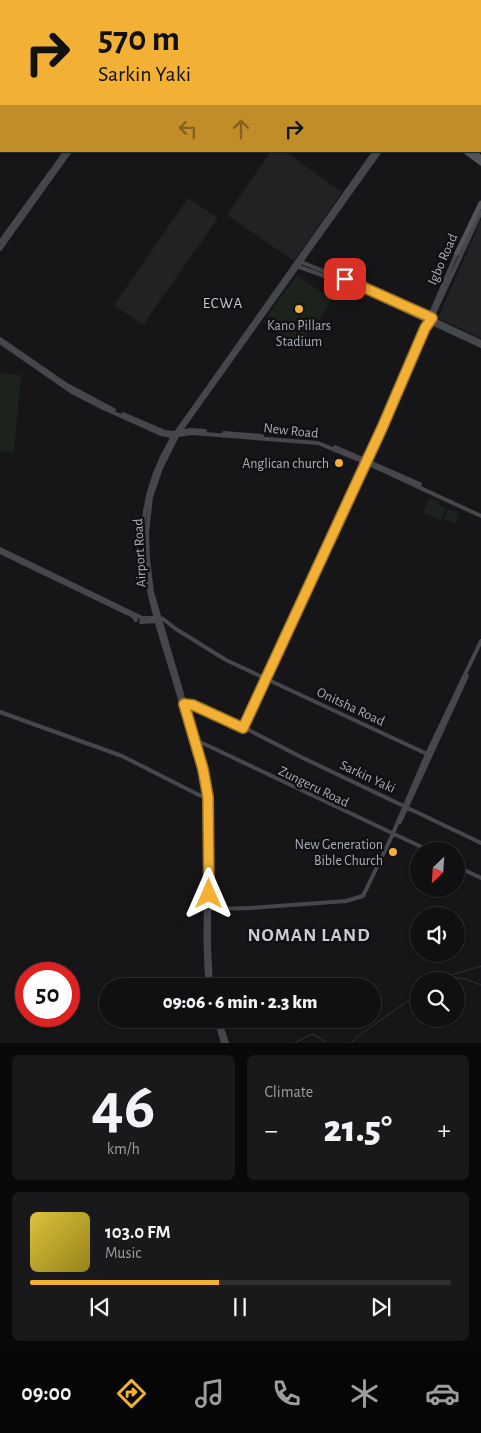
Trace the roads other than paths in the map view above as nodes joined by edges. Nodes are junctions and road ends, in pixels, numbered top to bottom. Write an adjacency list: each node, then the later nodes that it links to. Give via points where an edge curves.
1 (65, 152): 10 (main road)
2 (69, 152): 11 (main road)
3 (374, 152): 13 (main road, Airport Road)
4 (379, 152): 13 (main road, Airport Road)
5 (467, 152): 7 (main road)
6 (470, 152): 7 (main road)
7 (481, 159)
8 (481, 203): 12 (main road, Igbo Road); 12 (main road)
9 (481, 212): 12 (main road, Igbo Road)
10 (0, 242)
11 (0, 249)
12 (458, 254): 14 (main road, Igbo Road)
13 (298, 264): 14 (main road, via 336,275); 17 (main road, Airport Road)
14 (429, 319): 16 (main road); 18 (main road, Igbo Road)
15 (0, 340): 17 (main road, New Road, via 88,397 164,432)
16 (481, 344)
17 (178, 433): 18 (main road, New Road, via 318,442); 19 (main road, Airport Road, via 166,449 154,477)
18 (366, 461): 20 (main road, New Road); 28 (main road, Igbo Road)
19 (147, 509): 22 (main road, Airport Road, via 148,560); 23 (main road, Airport Road, via 143,523 145,573)
20 (481, 515)
21 (0, 550): 23 (main road, via 140,619)
22 (157, 610): 23 (main road, Airport Road); 24 (main road)
23 (158, 619): 24 (main road); 25 (main road, Airport Road); 29 (main road, Airport Road)
24 (172, 626): 25 (main road); 28 (main road, Onitsha Road, via 222,658)
25 (163, 630): 29 (main road, Airport Road)
26 (481, 641): 33 (main road)
27 (481, 647): 35 (main road)
28 (265, 679): 31 (main road, Igbo Road); 33 (main road, Onitsha Road)
29 (183, 703): 31 (main road, Sarkin Yaki); 32 (main road, Airport Road)
30 (1, 711): 34 (main road, via 122,756)
31 (243, 726): 35 (main road, Sarkin Yaki)
32 (194, 743): 34 (main road, Airport Road); 36 (main road, Zungeru Road); 36 (main road, via 202,743 233,757); 42 (main road, Airport Road, via 208,797)
33 (427, 754): 35 (main road)
34 (204, 798): 43 (main road, Airport Road)
35 (405, 806): 36 (main road); 38 (main road, Sarkin Yaki)
36 (392, 836): 37 (main road); 39 (main road, Zungeru Road); 42 (main road, via 361,898)
37 (410, 843)
38 (481, 843)
39 (410, 844)
40 (465, 869): 41 (main road)
41 (481, 877)
42 (209, 909): 44 (main road, Airport Road)
43 (209, 978)
44 (210, 978)
45 (221, 1028): 46 (main road)
46 (225, 1043)

